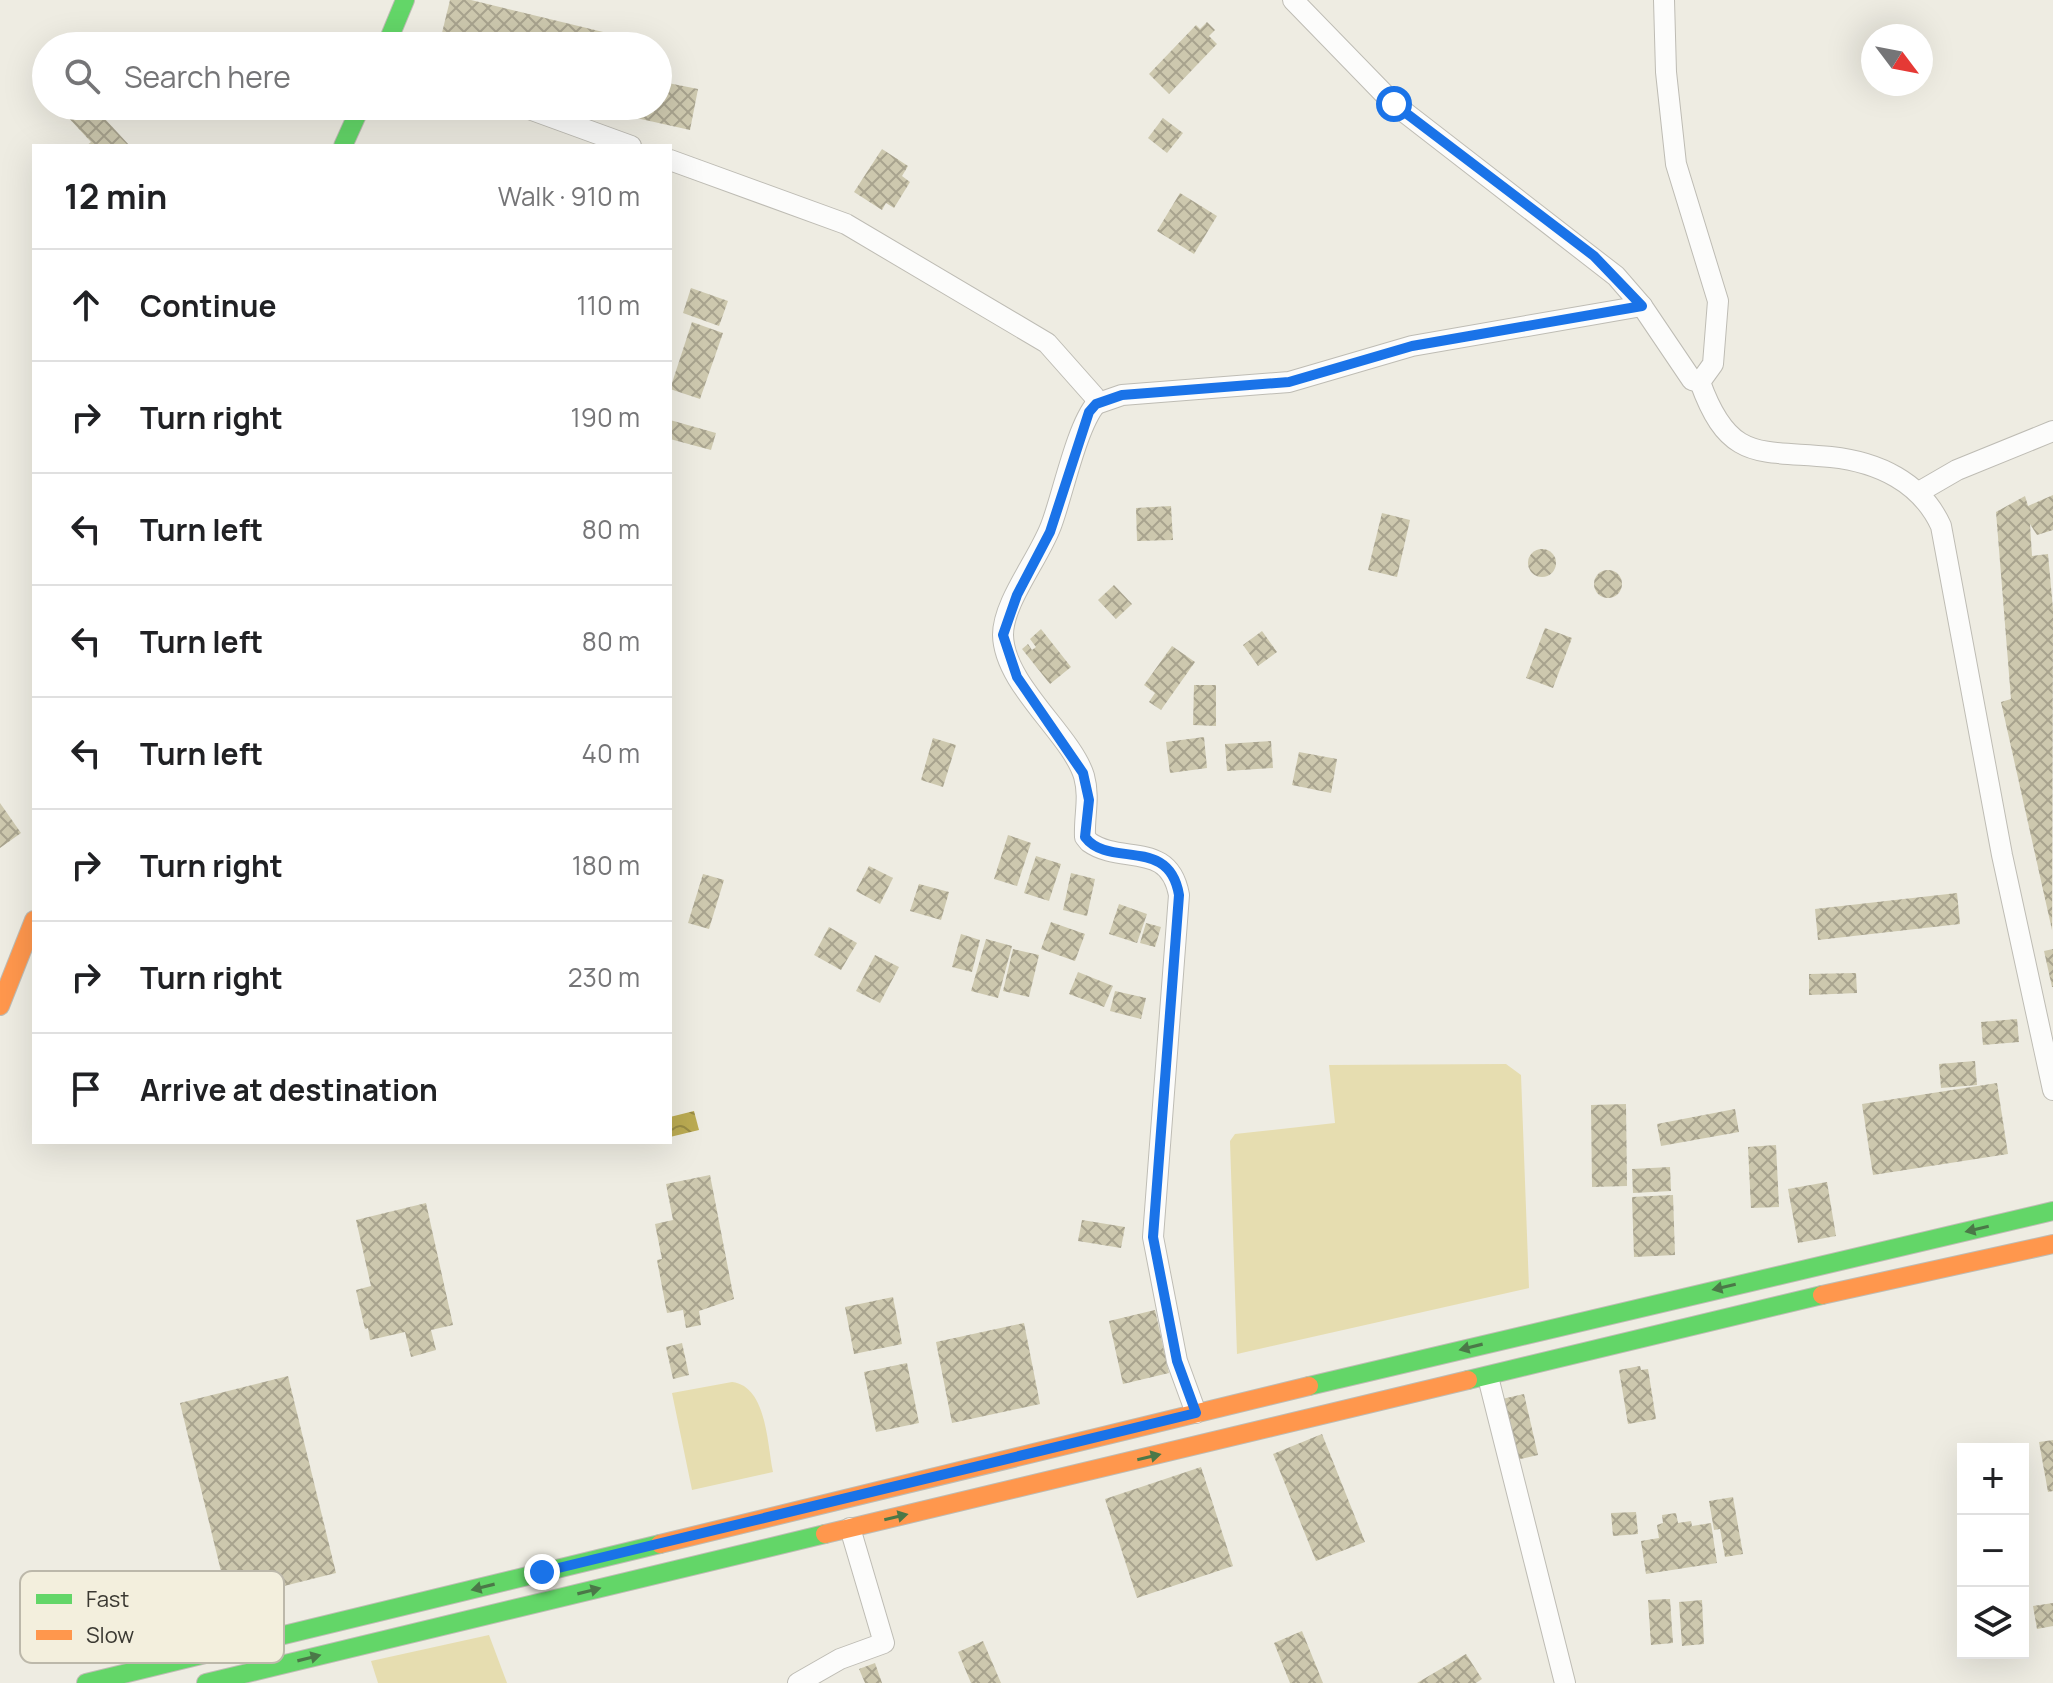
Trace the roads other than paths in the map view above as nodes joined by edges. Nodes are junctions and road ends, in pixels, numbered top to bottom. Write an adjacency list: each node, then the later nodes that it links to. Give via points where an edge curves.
1 (405, 0): 4 (main road)
2 (1293, 0): 10 (street, via 1394,104 1594,256)
3 (1664, 0): 11 (street, via 1676,164 1718,301 1713,364)
4 (392, 32)
5 (355, 120): 7 (main road)
6 (560, 120): 8 (street)
7 (344, 144)
8 (626, 144)
9 (672, 161): 12 (street, via 846,224 1047,343)
10 (1642, 306): 11 (street, via 1692,380); 12 (street, via 1412,346 1289,382 1122,395)
11 (1700, 382): 14 (street, via 1719,423 1743,445 1771,456 1833,458 1889,472)
12 (1096, 404): 21 (street, via 1085,422 1050,532 1012,605 1003,635 1017,677 1083,773 1089,800 1085,837 1093,846 1150,858 1172,872 1176,882 1153,1237 1177,1361)
13 (2053, 431): 14 (street, via 1957,470)
14 (1919, 492): 17 (street, via 1941,526 2002,855)
15 (32, 925): 16 (main road)
16 (0, 1006)
17 (2053, 1090)
18 (2053, 1211): 21 (main road, one-way to 21)
19 (2053, 1244): 20 (main road)
20 (1488, 1377): 23 (main road, one-way to 20); 34 (street)
21 (1196, 1413): 22 (main road)
22 (924, 1480): 23 (main road); 25 (main road)
23 (932, 1509): 24 (main road, one-way to 23)
24 (850, 1528): 26 (main road, one-way to 24); 33 (street, via 884,1643 840,1659)
25 (542, 1572): 26 (main road); 27 (main road, one-way to 27)
26 (548, 1601): 30 (main road, one-way to 26)
27 (284, 1635)
28 (168, 1663): 31 (main road)
29 (233, 1663): 30 (main road)
30 (236, 1676): 32 (main road)
31 (86, 1683)
32 (206, 1683)
33 (798, 1683)
34 (1565, 1683)

